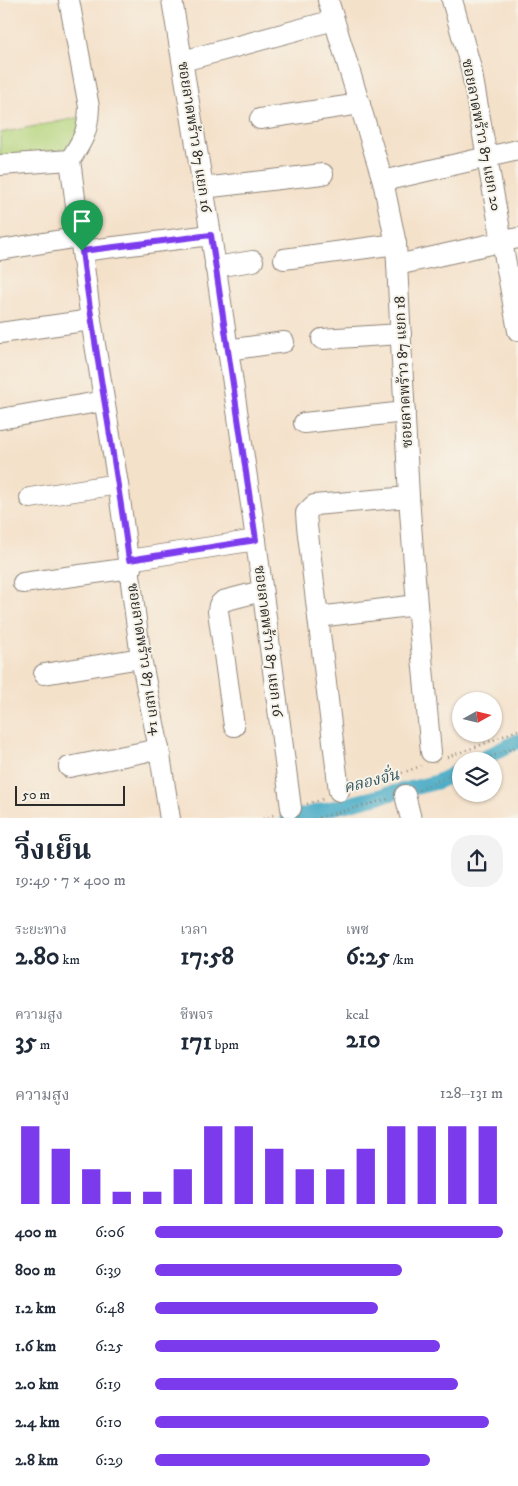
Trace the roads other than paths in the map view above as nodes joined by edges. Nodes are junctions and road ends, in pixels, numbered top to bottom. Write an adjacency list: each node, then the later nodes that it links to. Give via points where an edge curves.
1 (69, 0): 11 (street, via 89,107 84,139)
2 (172, 0): 6 (street, ซอยลาดพร้าว 87 แยก 16)
3 (328, 0): 5 (street, ซอยลาดพร้าว 87 แยก 18)
4 (452, 0): 10 (street, ซอยลาดพร้าว 87 แยก 20, via 471,68)
5 (334, 20): 6 (street); 7 (street, ซอยลาดพร้าว 87 แยก 18)
6 (183, 61): 15 (street, ซอยลาดพร้าว 87 แยก 16)
7 (360, 104): 8 (street); 14 (street, ซอยลาดพร้าว 87 แยก 18)
8 (260, 119)
9 (518, 150): 10 (street)
10 (488, 156): 14 (street); 17 (street, ซอยลาดพร้าว 87 แยก 20)
11 (70, 160): 12 (street); 18 (street, ซอยลาดพร้าว 87 แยก 14)
12 (0, 165)
13 (323, 174): 15 (street)
14 (384, 181): 19 (street, ซอยลาดพร้าว 87 แยก 18)
15 (203, 188): 16 (street, ซอยลาดพร้าว 87 แยก 16)
16 (211, 235): 18 (street); 24 (street, ซอยลาดพร้าว 87 แยก 16)
17 (510, 240): 23 (street); 26 (street, ซอยลาดพร้าว 87 แยก 20)
18 (81, 244): 20 (street); 25 (street, ซอยลาดพร้าว 87 แยก 14)
19 (396, 244): 21 (street); 23 (street, ซอยลาดพร้าว 87 แยก 18)
20 (0, 250)
21 (284, 259)
22 (253, 261): 24 (street)
23 (397, 265): 28 (street, ซอยลาดพร้าว 87 แยก 18)
24 (215, 267): 31 (street, ซอยลาดพร้าว 87 แยก 16)
25 (91, 320): 27 (street); 32 (street, ซอยลาดพร้าว 87 แยก 14)
26 (518, 331)
27 (0, 333)
28 (401, 334): 29 (street); 33 (street, ซอยลาดพร้าว 87 แยก 18)
29 (322, 339)
30 (284, 342): 31 (street)
31 (227, 350): 39 (street, ซอยลาดพร้าว 87 แยก 16)
32 (104, 401): 34 (street); 36 (street, ซอยลาดพร้าว 87 แยก 14)
33 (405, 412): 35 (street); 37 (street, ซอยลาดพร้าว 87 แยก 18)
34 (0, 419)
35 (304, 422)
36 (118, 484): 38 (street); 40 (street, ซอยลาดพร้าว 87 แยก 14)
37 (409, 497): 43 (street, ซอยลาดพร้าว 87 แยก 18); 44 (street, via 314,506 306,514)
38 (30, 498)
39 (256, 540): 40 (street); 42 (street, ซอยลาดพร้าว 87 แยก 16)
40 (130, 564): 41 (street); 45 (street, ซอยลาดพร้าว 87 แยก 14)
41 (23, 583)
42 (262, 590): 47 (street, via 223,600 219,605); 53 (street, ซอยลาดพร้าว 87 แยก 16)
43 (417, 605): 44 (street); 49 (street, ซอยลาดพร้าว 87 แยก 18)
44 (318, 618): 51 (street)
45 (141, 658): 46 (street); 48 (street, ซอยลาดพร้าว 87 แยก 14)
46 (44, 674)
47 (234, 726)
48 (159, 749): 50 (street); 54 (street, ซอยลาดพร้าว 87 แยก 14)
49 (433, 758)
50 (69, 767)
51 (339, 794)
52 (405, 795): 55 (street)
53 (291, 808)
54 (170, 818)
55 (411, 818)

